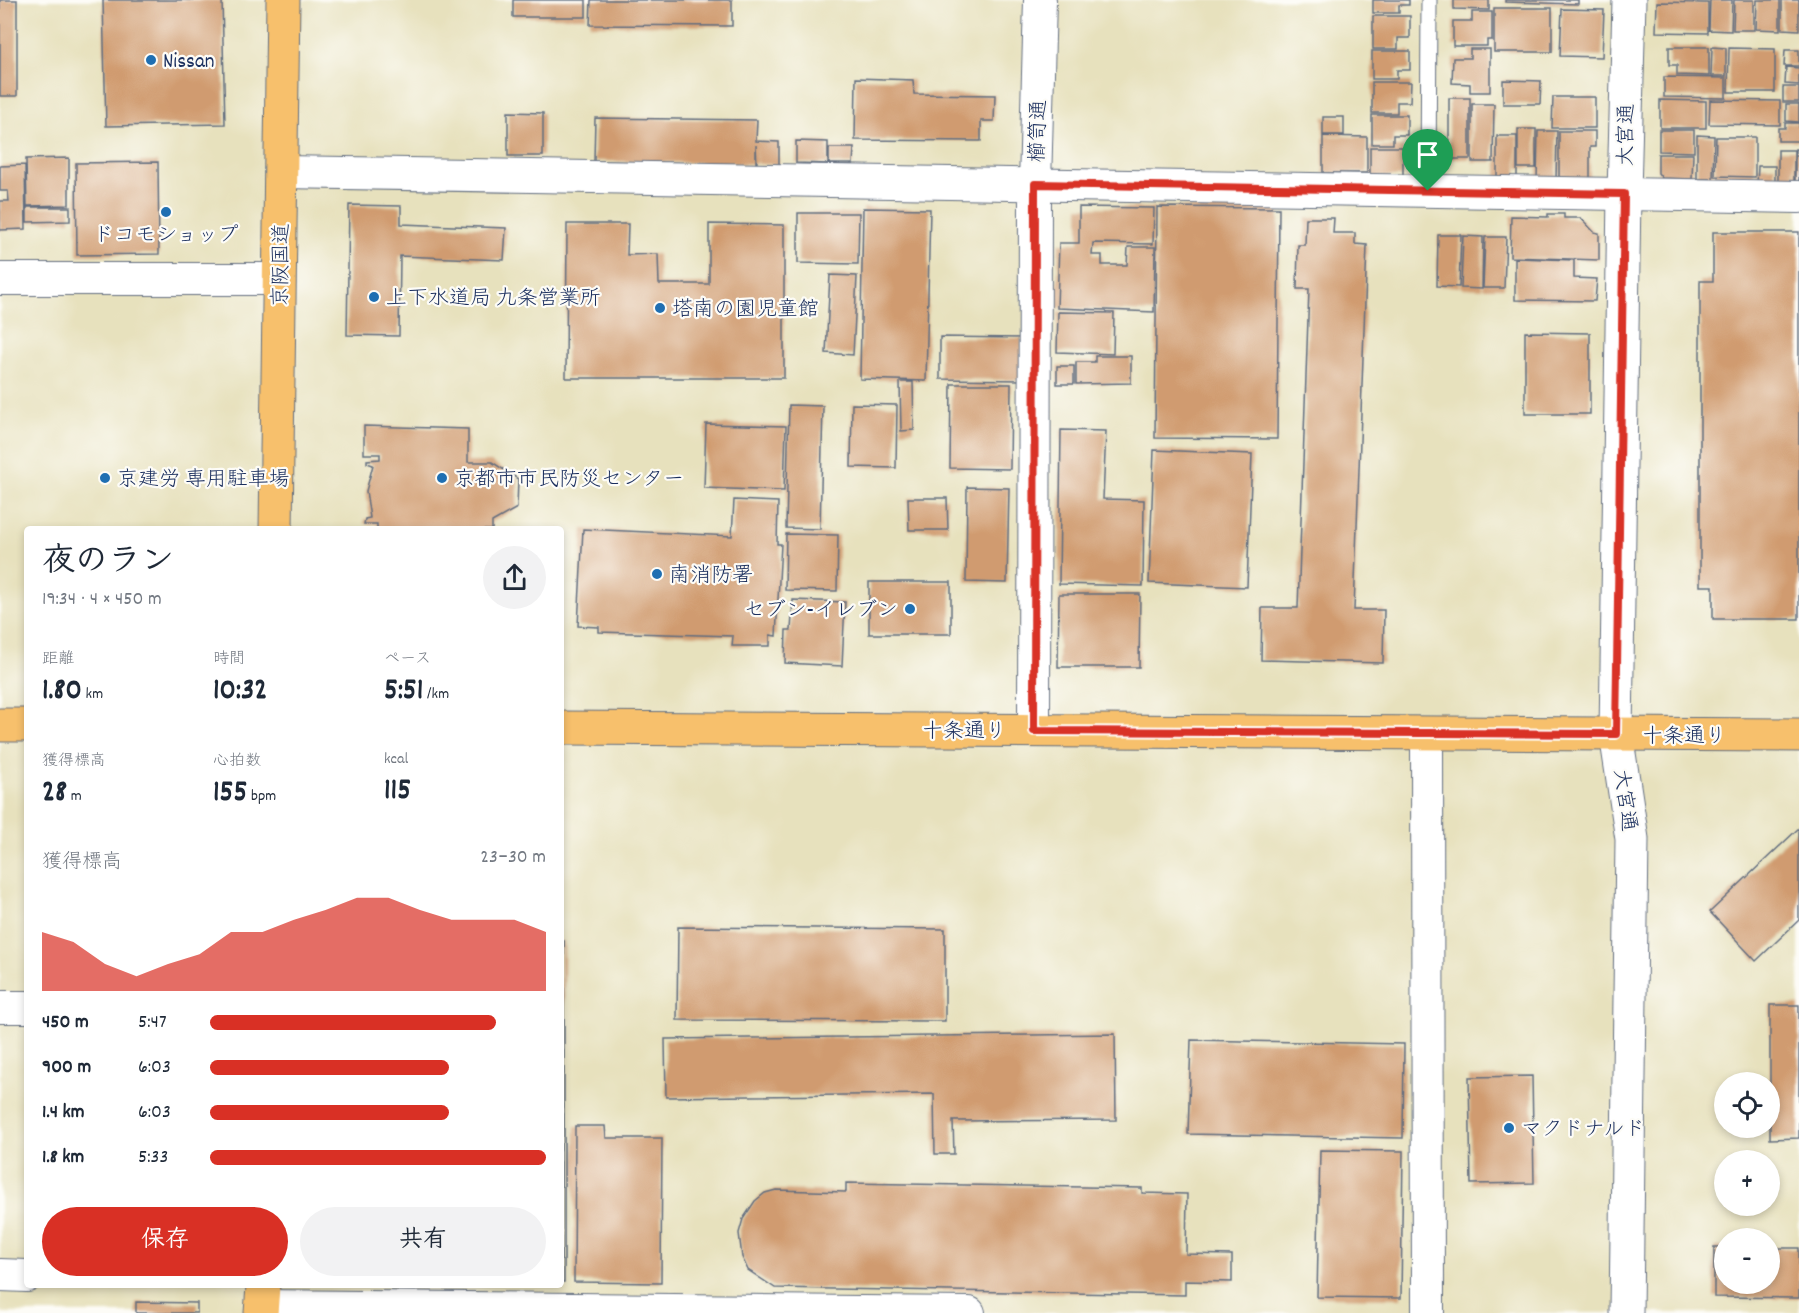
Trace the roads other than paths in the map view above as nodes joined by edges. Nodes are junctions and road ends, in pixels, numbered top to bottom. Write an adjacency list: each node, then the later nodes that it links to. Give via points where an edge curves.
1 (283, 0): 5 (main road, 京阪国道)
2 (1040, 0): 6 (street, 櫛笥通)
3 (1429, 0): 7 (lane)
4 (1629, 0): 8 (street, 大宮通)
5 (282, 172): 6 (street); 11 (main road, 京阪国道)
6 (1035, 184): 7 (street); 16 (street, 櫛笥通)
7 (1428, 191): 8 (street)
8 (1624, 194): 9 (street); 18 (street, 大宮通)
9 (1799, 197)
10 (0, 279): 11 (street)
11 (279, 279): 12 (main road, 京阪国道)
12 (276, 526)
13 (0, 725): 14 (main road)
14 (24, 725)
15 (564, 728): 16 (main road, 十条通り)
16 (1034, 731): 17 (main road, 十条通り)
17 (1427, 733): 18 (main road, 十条通り); 27 (street)
18 (1616, 734): 19 (main road, 十条通り); 28 (street, 大宮通, via 1632,839)
19 (1799, 735)
20 (0, 1007): 21 (street)
21 (24, 1007)
22 (0, 1275): 23 (street)
23 (24, 1276)
24 (262, 1302): 25 (street)
25 (952, 1313): 26 (street)
26 (969, 1313)
27 (1428, 1313)
28 (1626, 1313)

